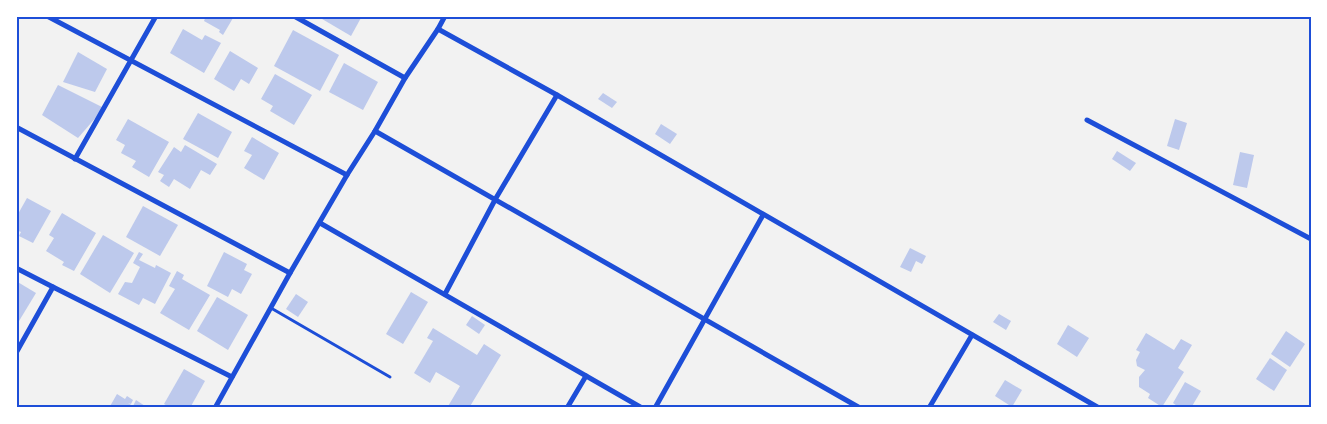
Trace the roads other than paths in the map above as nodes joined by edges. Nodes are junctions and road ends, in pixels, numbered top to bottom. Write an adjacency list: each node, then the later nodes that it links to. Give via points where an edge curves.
1 (47, 16): 6 (street)
2 (156, 16): 6 (street)
3 (294, 16): 7 (street)
4 (445, 16): 5 (street)
5 (438, 30): 7 (street); 8 (street)
6 (130, 61): 12 (street); 13 (street)
7 (404, 78): 11 (street)
8 (557, 96): 14 (street); 15 (street)
9 (1087, 120): 17 (street)
10 (16, 127): 12 (street)
11 (375, 131): 13 (street); 14 (street)
12 (75, 159): 19 (street)
13 (348, 175): 16 (street)
14 (496, 198): 21 (street); 23 (street)
15 (763, 215): 23 (street); 24 (street)
16 (320, 223): 19 (street); 21 (street)
17 (1311, 239)
18 (16, 268): 20 (street)
19 (290, 273): 22 (street)
20 (53, 287): 25 (street); 26 (street)
21 (444, 294): 27 (street)
22 (271, 308): 26 (street); 28 (lane)
23 (704, 318): 32 (street); 33 (street)
24 (972, 335): 34 (street); 35 (street)
25 (16, 353)
26 (232, 376): 29 (street)
27 (586, 376): 30 (street); 31 (street)
28 (390, 377)
29 (214, 408)
30 (567, 408)
31 (642, 408)
32 (654, 408)
33 (860, 408)
34 (928, 408)
35 (1098, 408)

